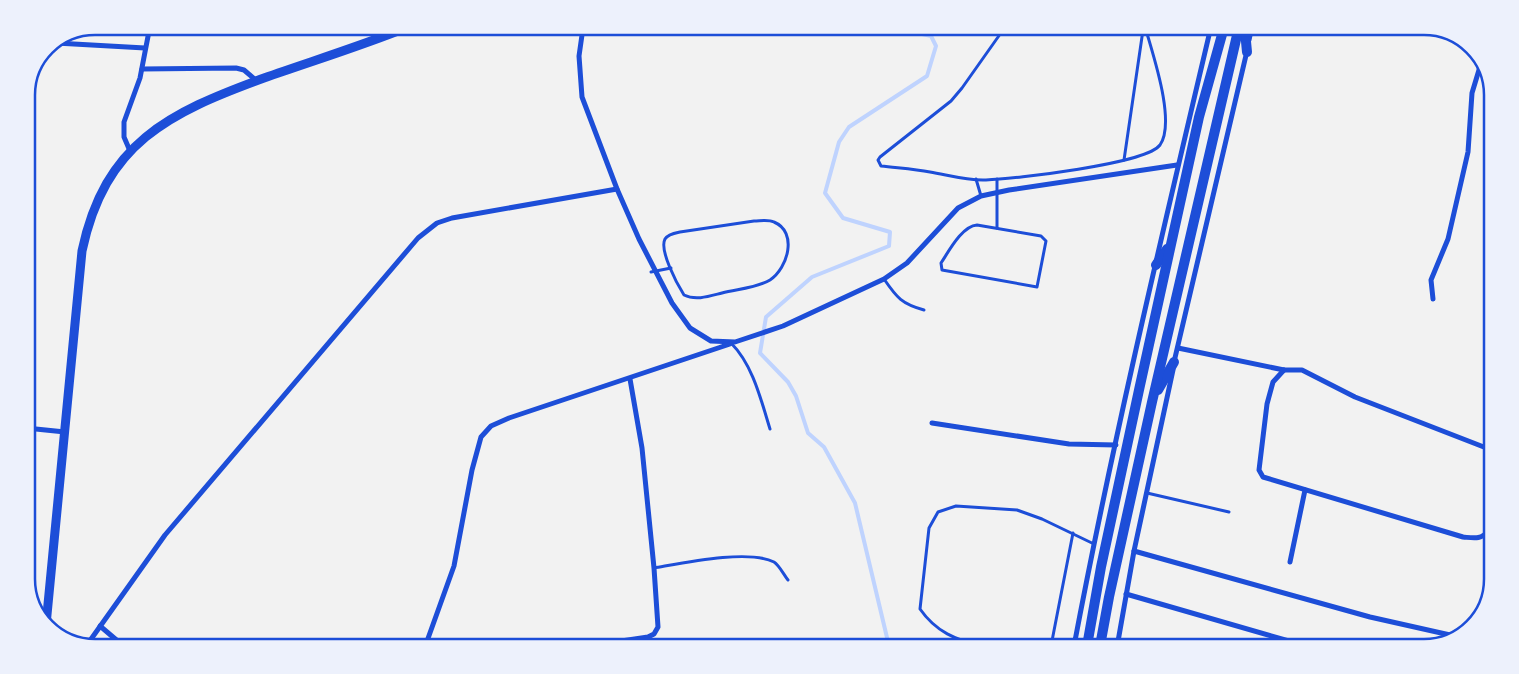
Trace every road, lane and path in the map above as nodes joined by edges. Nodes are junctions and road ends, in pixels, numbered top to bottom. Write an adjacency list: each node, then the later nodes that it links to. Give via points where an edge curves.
1 (148, 35): 15 (street)
2 (388, 35): 19 (main road)
3 (582, 35): 25 (street, via 579,56 582,97)
4 (999, 35): 24 (lane, via 957,94 878,160 881,166)
5 (1143, 35): 21 (lane)
6 (1146, 35): 21 (lane, via 1160,80 1165,129 1160,146 1143,156)
7 (1209, 35): 22 (street)
8 (1217, 35): 14 (main road)
9 (1222, 35): 14 (main road)
10 (1237, 35): 41 (main road)
11 (1245, 35): 16 (main road)
12 (1250, 35): 16 (street)
13 (67, 43): 15 (street)
14 (1220, 47): 29 (main road, via 1200,117)
15 (145, 48): 17 (street)
16 (1247, 52): 37 (street)
17 (142, 69): 19 (street, via 236,68); 20 (street, via 124,122 124,136)
18 (1479, 71): 34 (street, via 1472,93 1468,152 1448,239 1431,280)
19 (258, 81): 20 (main road, via 187,108 158,126)
20 (130, 151): 45 (main road, via 102,192 85,240 76,299)
21 (1124, 160): 23 (lane, via 1053,173)
22 (1177, 165): 26 (street); 30 (street)
23 (997, 178): 24 (lane); 26 (lane)
24 (976, 179): 27 (lane)
25 (617, 189): 32 (street); 60 (street, via 452,218 437,223 418,238 165,535)
26 (998, 192): 27 (street); 28 (lane)
27 (981, 196): 33 (street, via 958,208 907,263)
28 (997, 228): 28 (lane, via 1042,236 1046,240 1037,287 940,267 953,245 970,227)
29 (1173, 236): 30 (main road); 69 (main road)
30 (1156, 265): 46 (street)
31 (671, 268): 31 (lane, via 663,246 668,236 680,232 770,221 780,226 786,236 787,259 783,267 770,280 757,285 693,298 684,294); 32 (lane)
32 (653, 272): 36 (street, via 690,328 711,341)
33 (884, 279): 35 (lane, via 908,306); 36 (street, via 802,319)
34 (1433, 299)
35 (924, 310)
36 (733, 342): 40 (street); 44 (lane, via 758,390)
37 (1178, 348): 38 (street); 39 (street)
38 (1174, 362): 41 (main road); 49 (street)
39 (1284, 370): 47 (street, via 1302,370 1355,396); 48 (street, via 1273,382 1267,404 1259,470 1263,477)
40 (630, 379): 56 (street, via 641,441); 64 (street, via 509,418 486,429 472,470 454,566)
41 (1152, 402): 70 (main road)
42 (932, 422): 46 (street, via 1069,444)
43 (35, 429): 45 (street)
44 (770, 429)
45 (65, 432): 59 (main road)
46 (1116, 445): 53 (street)
47 (1484, 447)
48 (1305, 490): 52 (street, via 1464,538); 55 (street)
49 (1146, 493): 50 (lane); 54 (street)
50 (1229, 512)
51 (1073, 533): 53 (lane); 66 (lane, via 1017,510 956,506 938,512 929,528 920,609 930,623); 67 (lane)
52 (1484, 536)
53 (1095, 544): 68 (street)
54 (1134, 551): 58 (street); 61 (street, via 1370,618)
55 (1290, 562)
56 (654, 568): 57 (lane, via 756,557 775,562); 65 (street, via 658,617 655,632)
57 (788, 580)
58 (1126, 594): 71 (street); 72 (street)
59 (47, 615)
60 (100, 626): 62 (street); 63 (street)
61 (1446, 634)
62 (91, 639)
63 (115, 639)
64 (428, 639)
65 (641, 639)
66 (954, 639)
67 (1052, 639)
68 (1075, 639)
69 (1088, 639)
70 (1101, 639)
71 (1118, 639)
72 (1282, 639)

